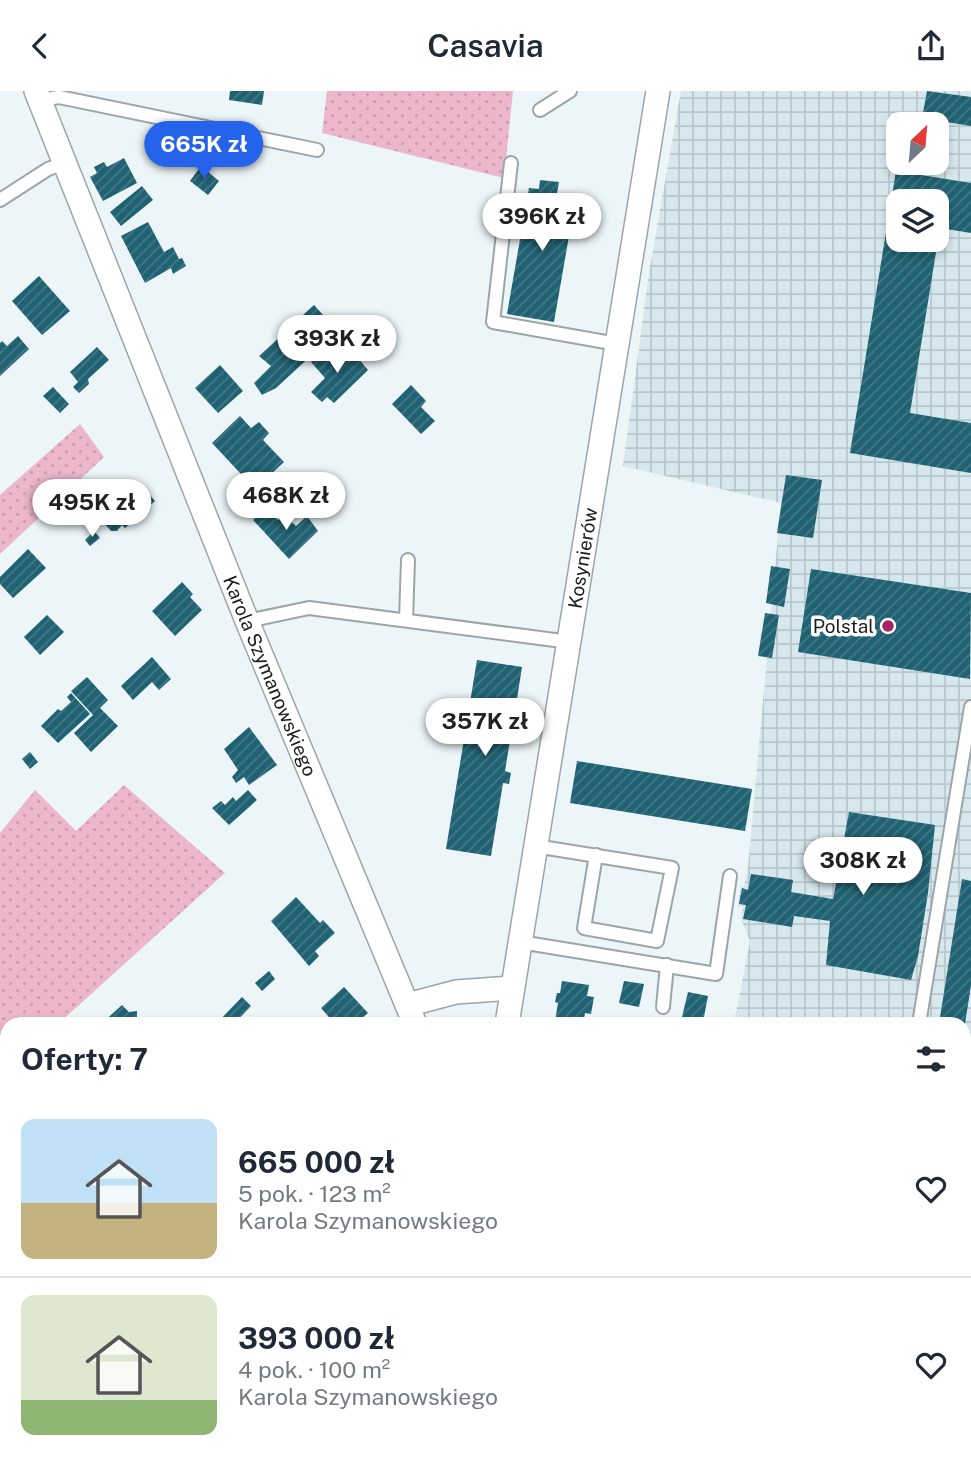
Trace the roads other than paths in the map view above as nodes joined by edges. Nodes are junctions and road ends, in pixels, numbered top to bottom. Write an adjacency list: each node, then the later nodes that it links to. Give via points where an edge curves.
1 (570, 91): 4 (lane)
2 (659, 91): 9 (street, Kosynierów)
3 (38, 96): 5 (lane); 6 (street, Karola Szymanowskiego)
4 (540, 110)
5 (317, 150)
6 (65, 163): 8 (lane); 12 (street, Karola Szymanowskiego)
7 (511, 163): 9 (lane, via 493,322)
8 (0, 200)
9 (617, 344): 13 (street, Kosynierów)
10 (408, 560): 11 (lane)
11 (406, 620): 12 (lane, via 309,608); 13 (lane)
12 (247, 621): 22 (street, Karola Szymanowskiego)
13 (570, 642): 15 (street, Kosynierów)
14 (971, 707): 24 (lane)
15 (536, 846): 16 (lane); 18 (street, Kosynierów)
16 (596, 855): 16 (lane, via 672,868 657,941 584,928)
17 (730, 876): 19 (lane, via 716,974)
18 (520, 942): 19 (lane); 20 (street, Kosynierów)
19 (667, 965): 21 (lane)
20 (512, 988): 22 (street, via 456,992); 23 (street, Kosynierów)
21 (663, 1007)
22 (411, 1015)
23 (508, 1017)
24 (920, 1017)

